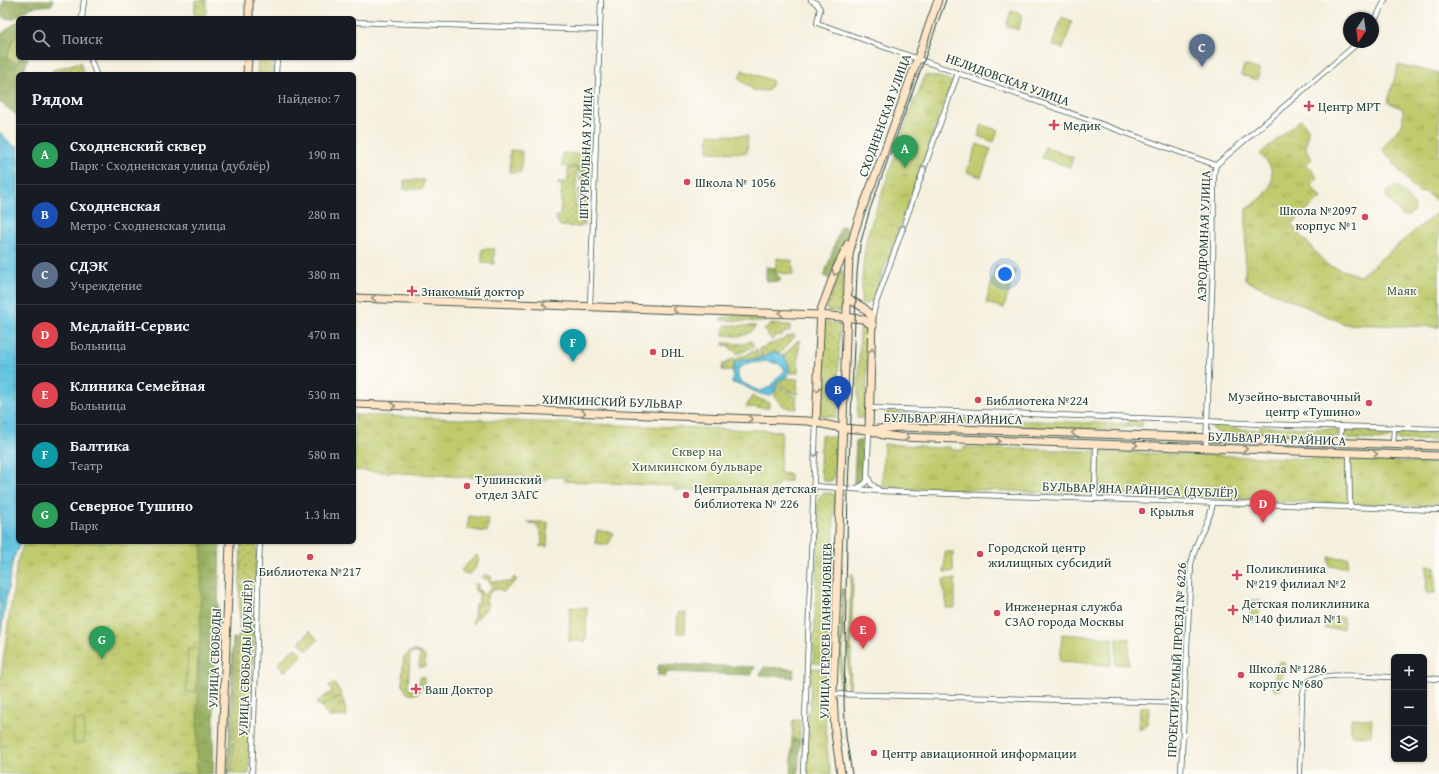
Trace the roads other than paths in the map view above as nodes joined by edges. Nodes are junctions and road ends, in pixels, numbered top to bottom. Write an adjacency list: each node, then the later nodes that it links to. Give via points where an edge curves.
1 (84, 0): 8 (street)
2 (250, 0): 9 (main road)
3 (601, 0): 11 (street, ШТУРВАЛЬНАЯ УЛИЦА)
4 (811, 0): 13 (street, НЕЛИДОВСКАЯ УЛИЦА, via 820,9 817,23)
5 (938, 0): 13 (main road, СХОДНЕНСКАЯ УЛИЦА)
6 (1385, 0): 7 (street)
7 (1379, 12)
8 (82, 16)
9 (249, 16)
10 (356, 22): 11 (street)
11 (600, 30): 25 (street, ШТУРВАЛЬНАЯ УЛИЦА)
12 (1352, 48): 21 (street, АЭРОДРОМНАЯ УЛИЦА)
13 (917, 59): 20 (street, НЕЛИДОВСКАЯ УЛИЦА); 22 (main road, СХОДНЕНСКАЯ УЛИЦА)
14 (91, 60): 17 (street)
15 (248, 60): 18 (main road)
16 (277, 60): 19 (street)
17 (95, 72)
18 (247, 72)
19 (276, 72)
20 (958, 72): 21 (street, НЕЛИДОВСКАЯ УЛИЦА); 28 (street, one-way to 20, via 875,306)
21 (1216, 165): 31 (street, АЭРОДРОМНАЯ УЛИЦА)
22 (852, 238): 23 (main road, СХОДНЕНСКАЯ УЛИЦА); 26 (main road, СХОДНЕНСКАЯ УЛИЦА, one-way to 26, via 835,272)
23 (847, 297): 27 (main road, СХОДНЕНСКАЯ УЛИЦА); 28 (main road, via 866,308)
24 (356, 298): 25 (main road, one-way to 24)
25 (590, 306): 26 (main road, one-way to 25)
26 (820, 315): 27 (main road); 32 (main road, СХОДНЕНСКАЯ УЛИЦА, one-way to 32)
27 (846, 317): 28 (main road); 34 (main road, СХОДНЕНСКАЯ УЛИЦА)
28 (873, 322): 30 (main road, one-way to 28)
29 (356, 404): 32 (main road, ХИМКИНСКИЙ БУЛЬВАР, one-way to 32)
30 (870, 408): 31 (street); 37 (main road)
31 (1207, 421): 33 (street); 38 (street, АЭРОДРОМНАЯ УЛИЦА)
32 (816, 422): 34 (main road, ХИМКИНСКИЙ БУЛЬВАР); 47 (street, one-way to 47)
33 (1341, 427): 35 (street); 39 (street)
34 (842, 428): 37 (main road, ХИМКИНСКИЙ БУЛЬВАР); 48 (main road, СХОДНЕНСКАЯ УЛИЦА)
35 (1394, 428): 36 (street); 41 (street)
36 (1439, 429)
37 (869, 430): 38 (main road, БУЛЬВАР ЯНА РАЙНИСА, one-way to 37, via 899,427); 40 (main road, БУЛЬВАР ЯНА РАЙНИСА, one-way to 40, via 899,437); 46 (street)
38 (1206, 438): 39 (main road, БУЛЬВАР ЯНА РАЙНИСА); 43 (street, АЭРОДРОМНАЯ УЛИЦА)
39 (1340, 442): 41 (main road, БУЛЬВАР ЯНА РАЙНИСА)
40 (1096, 444): 43 (main road, БУЛЬВАР ЯНА РАЙНИСА, one-way to 43); 51 (street)
41 (1393, 444): 42 (main road, БУЛЬВАР ЯНА РАЙНИСА)
42 (1439, 446)
43 (1206, 448): 44 (main road, БУЛЬВАР ЯНА РАЙНИСА, one-way to 44)
44 (1349, 453): 45 (main road, БУЛЬВАР ЯНА РАЙНИСА, one-way to 45); 53 (street)
45 (1439, 456)
46 (867, 475): 49 (street, via 866,483); 50 (street, via 870,484)
47 (814, 486): 48 (street, БУЛЬВАР ЯНА РАЙНИСА (ДУБЛЁР)); 64 (street)
48 (841, 488): 49 (street, БУЛЬВАР ЯНА РАЙНИСА (ДУБЛЁР)); 60 (main road, УЛИЦА ГЕРОЕВ ПАНФИЛОВЦЕВ)
49 (855, 489): 50 (street, БУЛЬВАР ЯНА РАЙНИСА (ДУБЛЁР))
50 (880, 491): 51 (street, БУЛЬВАР ЯНА РАЙНИСА (ДУБЛЁР))
51 (1095, 499): 52 (street, БУЛЬВАР ЯНА РАЙНИСА (ДУБЛЁР))
52 (1213, 503): 53 (street, БУЛЬВАР ЯНА РАЙНИСА (ДУБЛЁР)); 61 (street, ПРОЕКТИРУЕМЫЙ ПРОЕЗД № 6226, via 1210,518 1195,548 1191,564)
53 (1350, 508): 54 (street, БУЛЬВАР ЯНА РАЙНИСА (ДУБЛЁР))
54 (1439, 510)
55 (230, 544): 62 (main road, УЛИЦА СВОБОДЫ)
56 (260, 544): 63 (street, УЛИЦА СВОБОДЫ (ДУБЛЁР))
57 (1391, 677): 67 (street, via 1324,676 1308,682 1302,697)
58 (1427, 678): 59 (street)
59 (1439, 679)
60 (833, 694): 61 (street); 65 (main road, УЛИЦА ГЕРОЕВ ПАНФИЛОВЦЕВ)
61 (1185, 703): 66 (street, ПРОЕКТИРУЕМЫЙ ПРОЕЗД № 6226)
62 (222, 774)
63 (252, 774)
64 (803, 774)
65 (841, 774)
66 (1181, 774)
67 (1300, 774)

